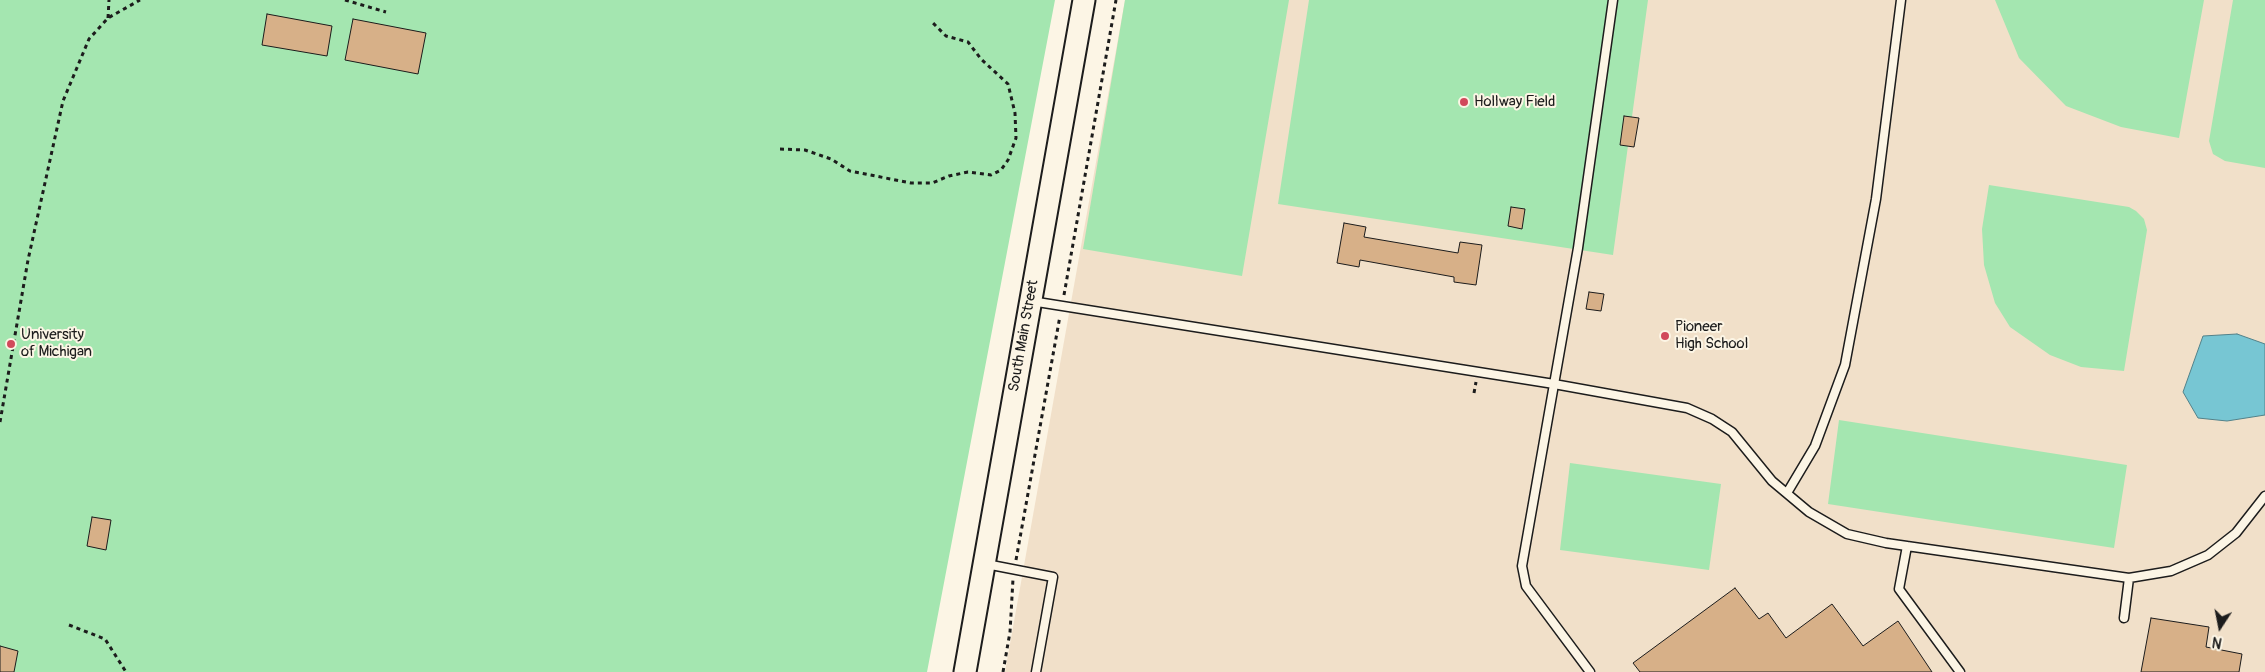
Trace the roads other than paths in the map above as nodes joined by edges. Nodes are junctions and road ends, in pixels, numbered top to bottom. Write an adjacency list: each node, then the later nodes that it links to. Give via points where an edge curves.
1 (1084, 0): 4 (main road, South Main Street)
2 (1613, 0): 5 (lane, via 1578,248)
3 (1901, 0): 6 (lane, via 1876,199 1846,365 1815,446)
4 (1030, 300): 5 (lane); 9 (main road, South Main Street)
5 (1554, 384): 6 (lane, via 1686,408 1712,419 1732,432 1772,481); 14 (lane, via 1522,566 1526,586)
6 (1787, 493): 8 (lane, via 1808,512 1847,534)
7 (2265, 496): 10 (lane, via 2236,533 2208,555 2171,571)
8 (1907, 546): 10 (lane); 15 (lane, via 1899,589)
9 (984, 564): 12 (main road, South Main Street); 13 (lane, via 1053,577)
10 (2129, 578): 11 (lane)
11 (2124, 618)
12 (965, 672)
13 (1036, 672)
14 (1590, 672)
15 (1960, 672)

